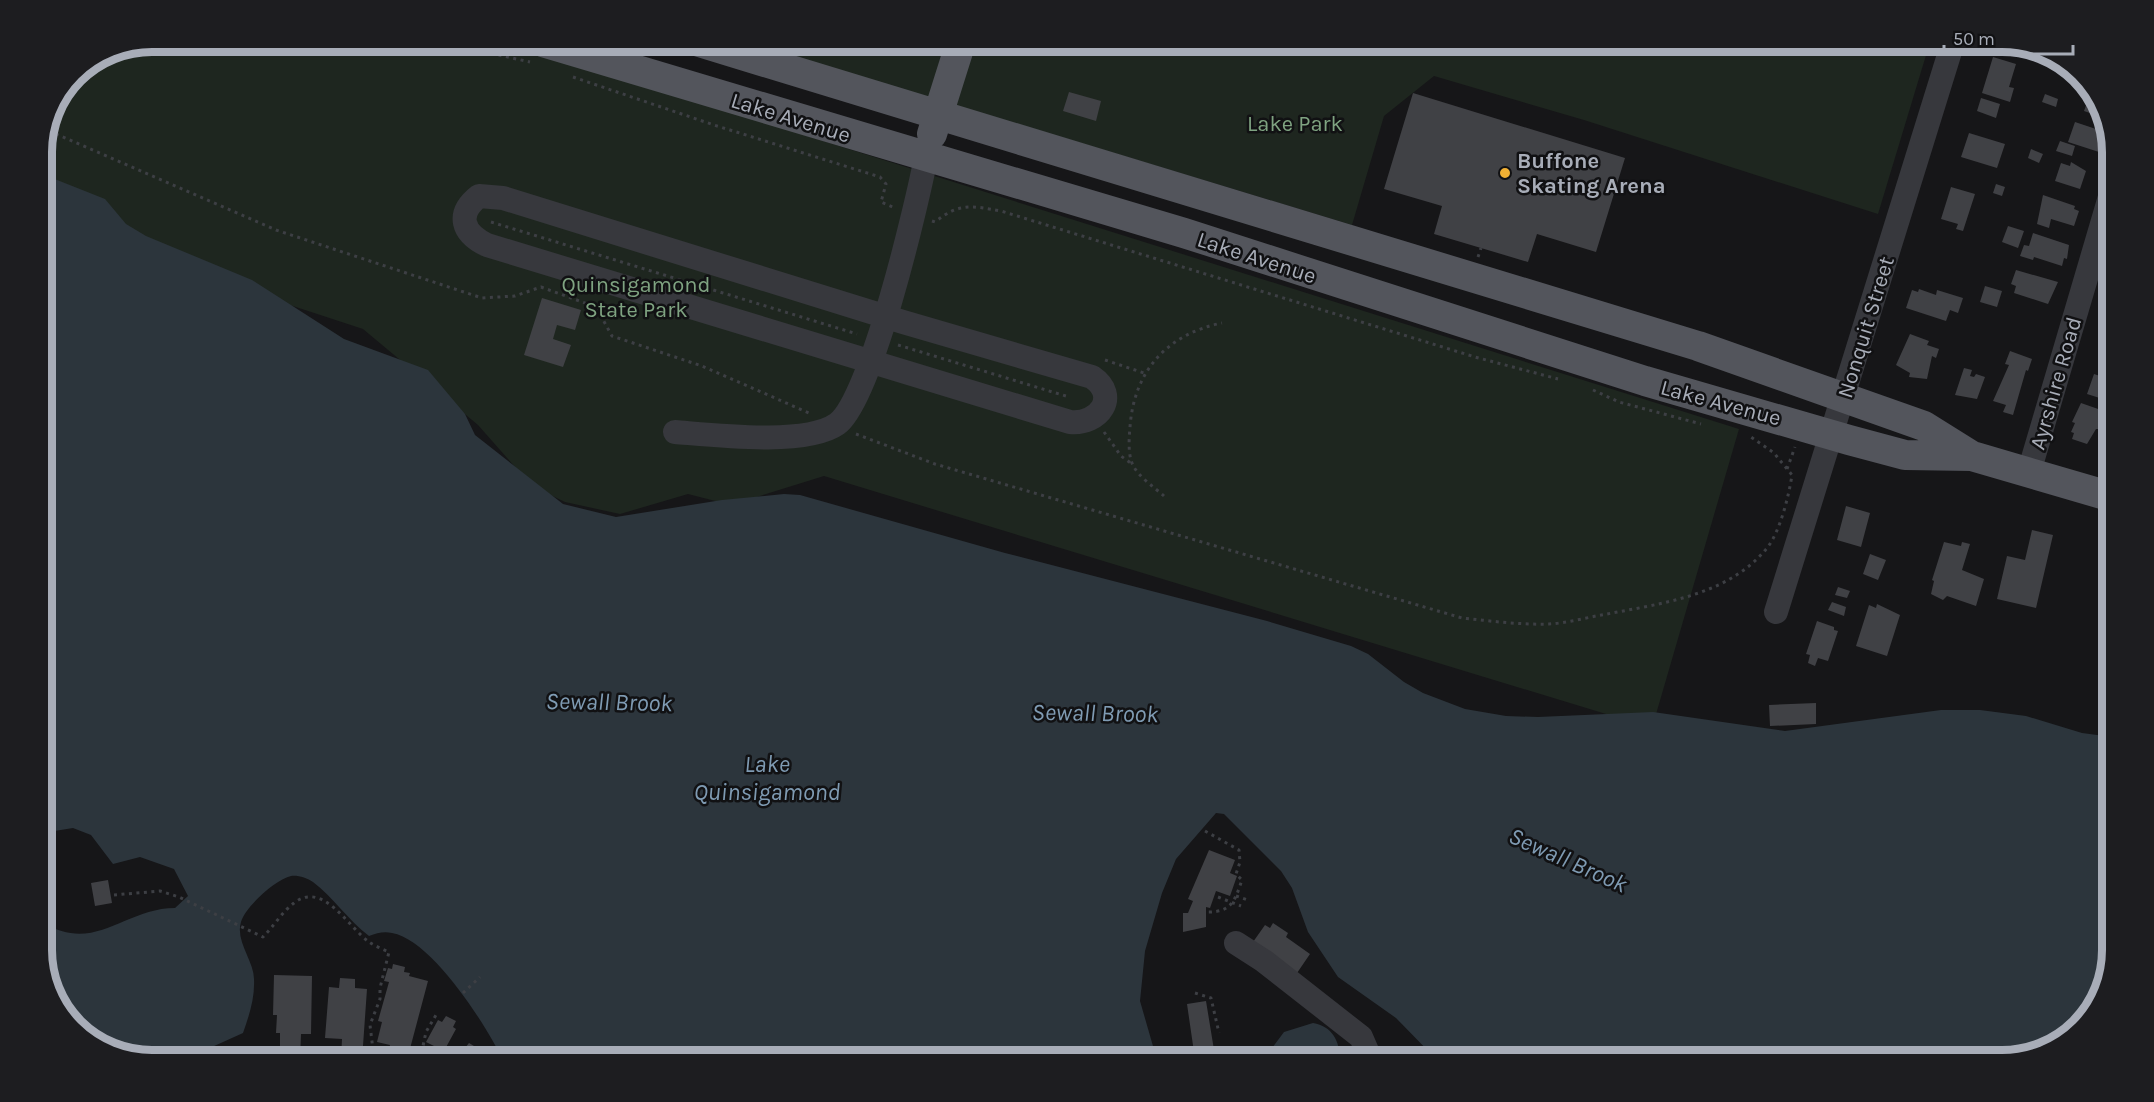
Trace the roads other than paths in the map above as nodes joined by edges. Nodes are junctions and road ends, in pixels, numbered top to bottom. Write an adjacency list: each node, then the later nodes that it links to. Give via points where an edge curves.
1 (731, 52): 5 (main road, Lake Avenue)
2 (958, 52): 5 (main road)
3 (1950, 52): 10 (street, Nonquit Street)
4 (540, 53): 6 (main road, Lake Avenue)
5 (937, 116): 6 (main road); 10 (main road, Lake Avenue, via 1698,346)
6 (926, 157): 8 (street); 12 (main road, Lake Avenue, via 1184,233 1645,381)
7 (2101, 227): 14 (street, Ayrshire Road)
8 (884, 316): 9 (street); 9 (street, via 1092,377 1102,388 1103,405 1091,420 1070,422); 9 (street, via 503,198 479,196 467,208 464,218 470,234 487,245)
9 (870, 361): 11 (street, via 856,400 837,424 811,433 778,436)
10 (1843, 399): 12 (street, Nonquit Street); 13 (main road, Lake Avenue, via 1924,426)
11 (675, 432)
12 (1831, 434): 13 (main road, Lake Avenue, via 1905,455); 16 (street, Nonquit Street)
13 (1972, 456): 14 (main road, Lake Avenue)
14 (2029, 472): 15 (main road, Lake Avenue)
15 (2101, 494)
16 (1776, 612)
17 (1236, 943): 18 (street, via 1272,966 1361,1037)
18 (1367, 1050)

